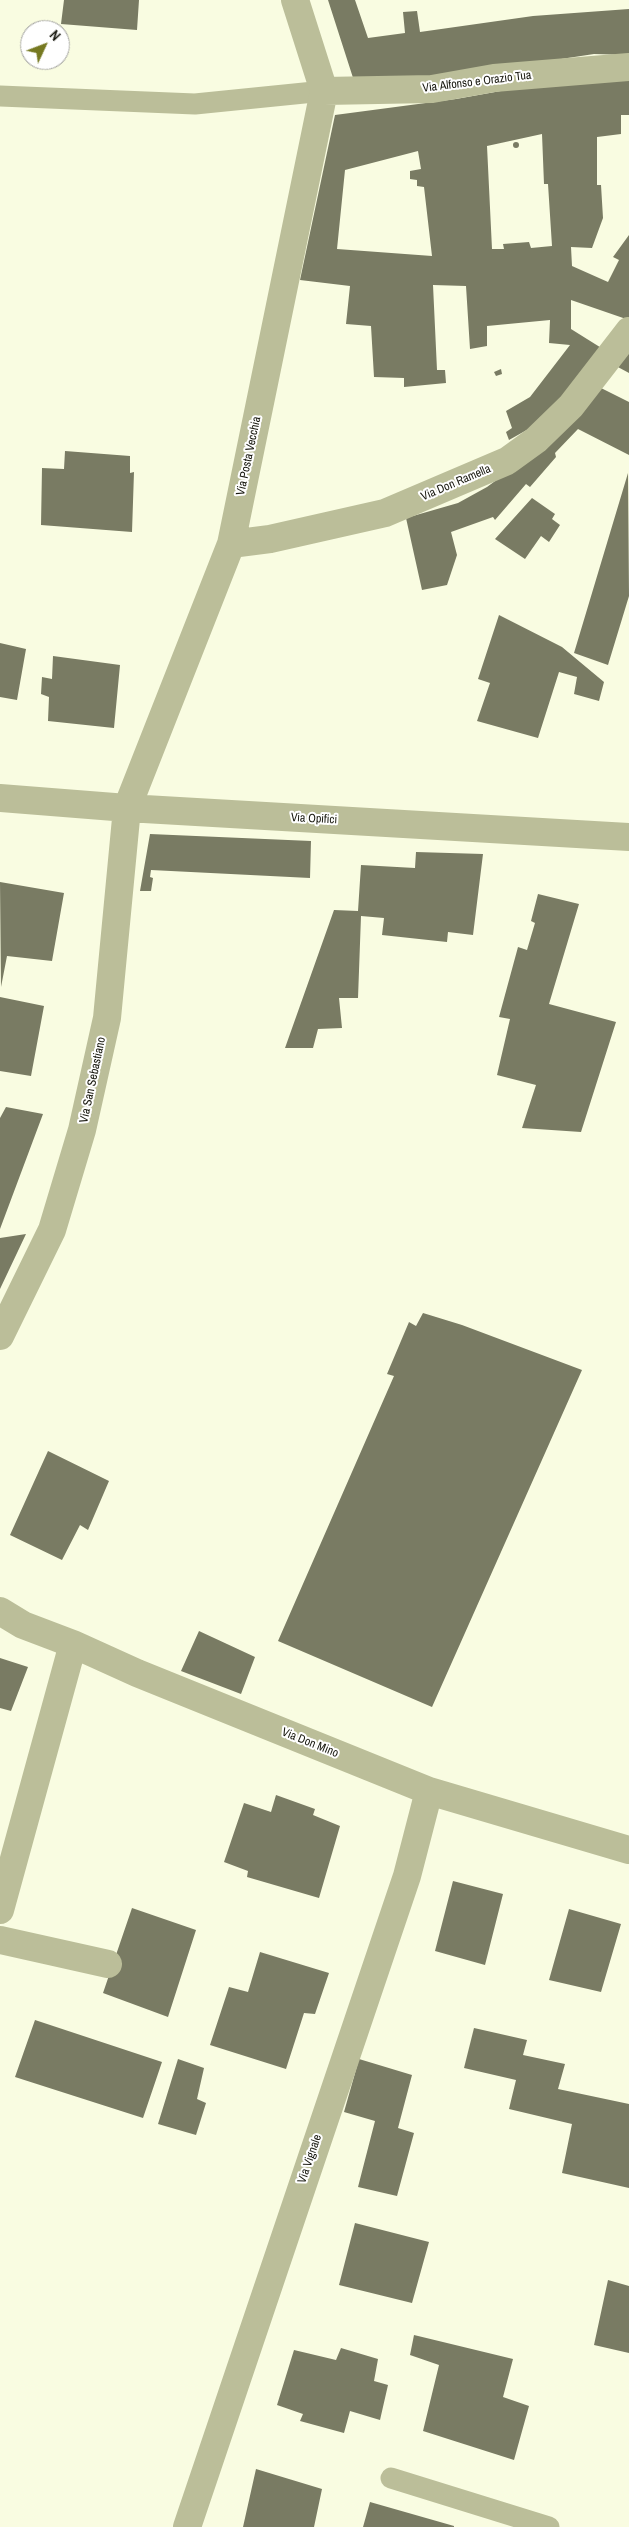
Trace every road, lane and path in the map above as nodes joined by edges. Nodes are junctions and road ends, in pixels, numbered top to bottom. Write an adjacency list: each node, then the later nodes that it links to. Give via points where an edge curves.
1 (295, 0): 3 (street)
2 (629, 67): 3 (street, Via Alfonso e Orazio Tua, via 494,78 432,89)
3 (324, 91): 4 (lane, via 195,104); 6 (street, Via Posta Vecchia)
4 (0, 96)
5 (629, 331): 6 (street, Via Don Ramella, via 571,406 536,440 507,461 385,513 270,539)
6 (231, 544): 8 (street, Via Posta Vecchia)
7 (0, 798): 8 (street, Via Opifici)
8 (126, 808): 9 (street, Via Opifici); 10 (street, Via San Sebastiano, via 107,1018 82,1130 52,1230)
9 (629, 837)
10 (0, 1336)
11 (0, 1611): 12 (street, Via Don Mino, via 23,1625)
12 (73, 1644): 13 (street, Via Don Mino); 15 (street)
13 (428, 1791): 14 (street, Via Don Mino); 19 (street, Via Vignale, via 407,1876)
14 (629, 1850)
15 (0, 1910)
16 (0, 1940): 17 (street)
17 (108, 1964)
18 (390, 2478): 20 (lane)
19 (187, 2527)
20 (549, 2527)

